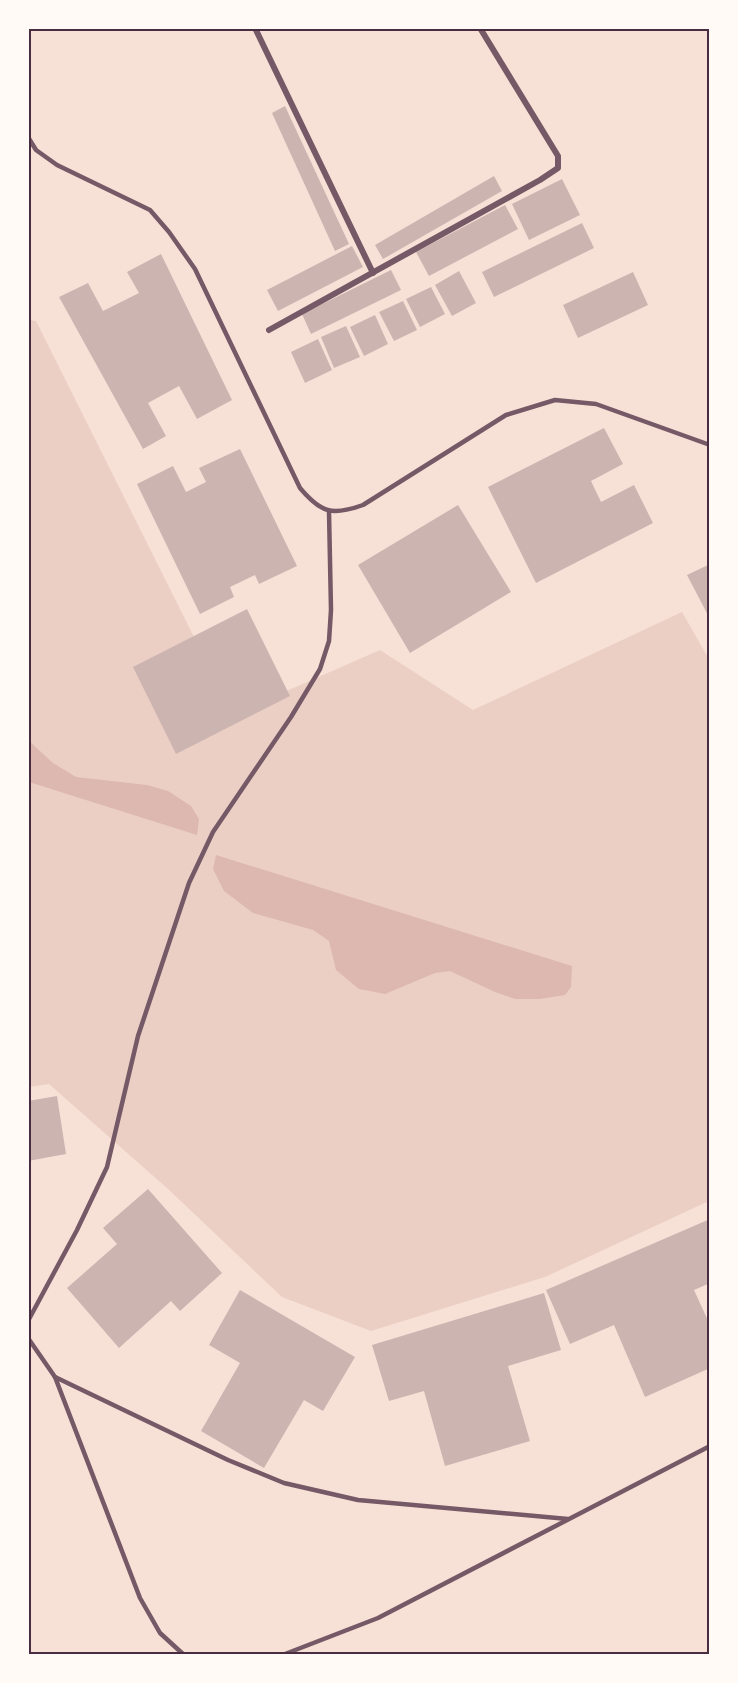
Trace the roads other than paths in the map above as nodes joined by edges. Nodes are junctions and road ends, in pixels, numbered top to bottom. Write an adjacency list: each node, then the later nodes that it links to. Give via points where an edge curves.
1 (255, 28): 4 (street)
2 (480, 28): 4 (street, via 558,156 558,168)
3 (28, 137): 7 (lane, via 36,150 57,165 150,210 169,232 195,269 300,488 313,504)
4 (373, 273): 5 (street)
5 (269, 330)
6 (710, 445): 7 (lane, via 596,404 555,400 506,415 363,505)
7 (329, 512): 8 (lane, via 331,610 320,669 213,832 189,883 138,1036 107,1167)
8 (28, 1321)
9 (28, 1338): 10 (lane)
10 (55, 1377): 12 (lane, via 284,1483 358,1500); 13 (lane, via 140,1598 160,1633)
11 (710, 1446): 12 (lane)
12 (568, 1520): 14 (lane, via 378,1618)
13 (183, 1654)
14 (285, 1654)

